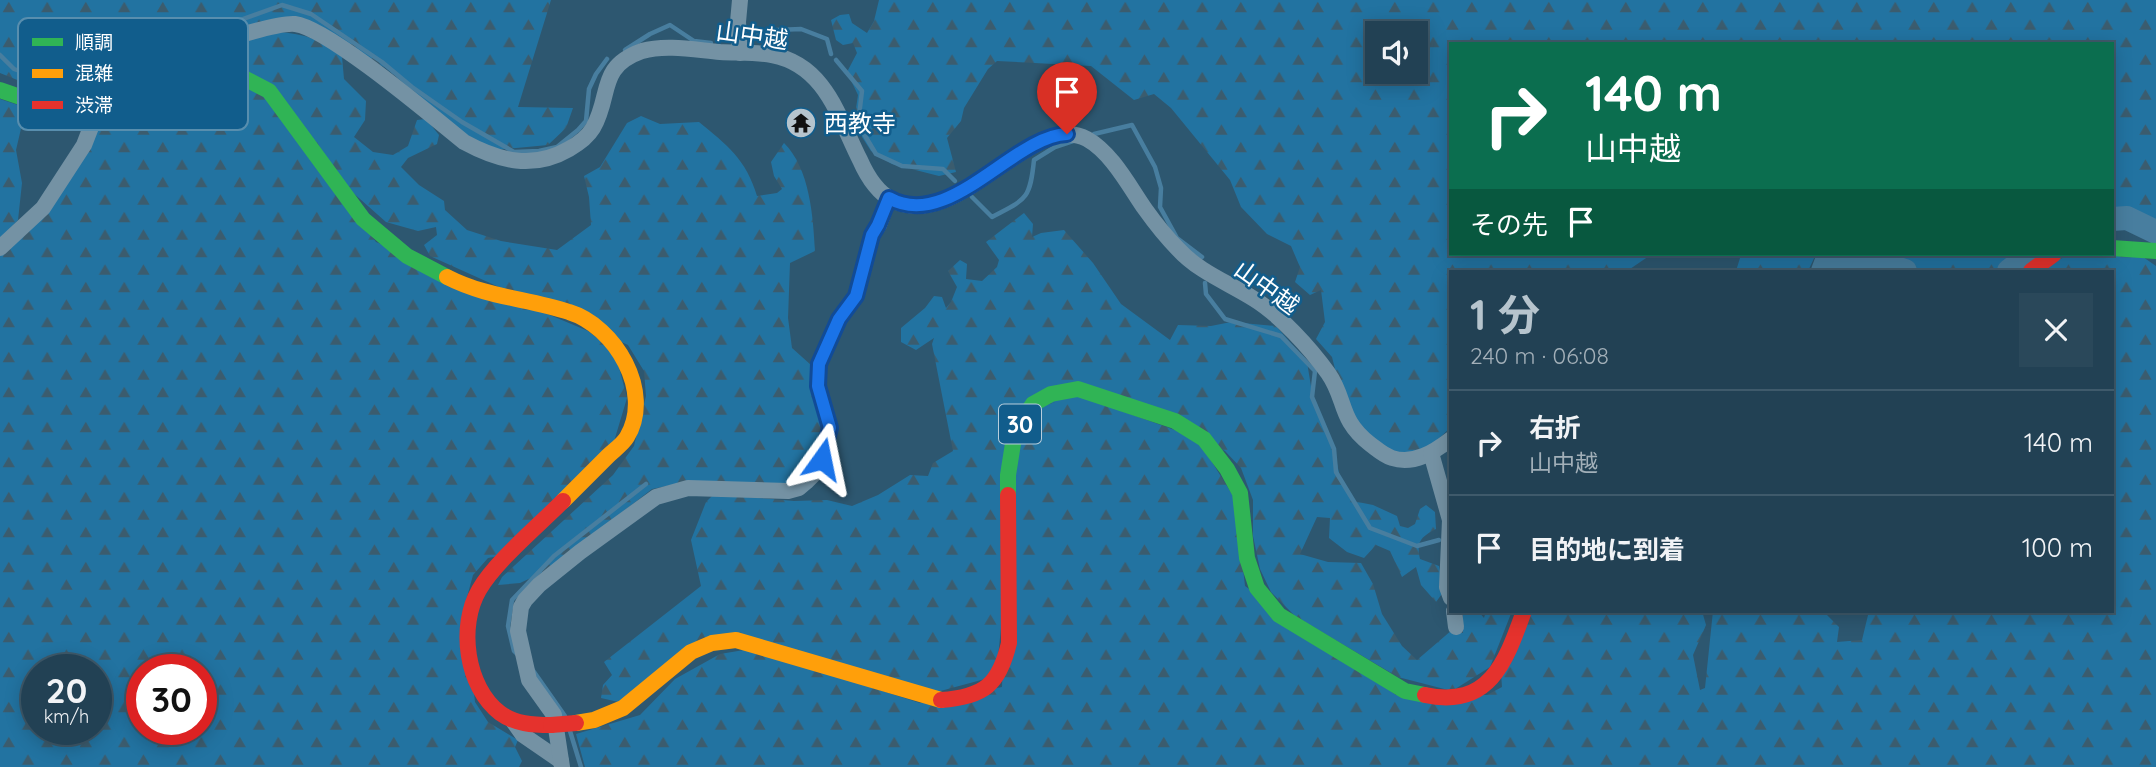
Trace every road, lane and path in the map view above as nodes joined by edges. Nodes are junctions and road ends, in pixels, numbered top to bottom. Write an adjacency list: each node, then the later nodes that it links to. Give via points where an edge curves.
1 (740, 0): 3 (street)
2 (248, 35): 3 (street, 山中越, via 273,27 304,26 331,41 464,142 504,159 530,162 560,154 590,134 614,68 629,57 649,49)
3 (740, 53): 8 (street, 山中越, via 785,58 817,79 866,173)
4 (248, 80): 20 (main road, via 269,91 363,219 407,256 483,292 570,312 597,327 620,353 635,387 636,410 627,436 475,594 467,631 480,688 489,704)
5 (0, 90): 6 (main road, 山中越)
6 (18, 96)
7 (90, 130): 9 (street, via 43,208)
8 (889, 198): 15 (street, 山中越, via 915,205 942,201 1051,136 1088,139 1180,251 1256,300 1296,337 1332,379 1346,418 1358,435 1393,459); 21 (street, via 872,235 856,296 839,319 819,364 818,386 830,428 814,474 799,488 788,491 688,488 656,497 539,585 521,607 519,631 527,671 554,715)
9 (0, 248)
10 (2114, 248): 11 (main road)
11 (2156, 251)
12 (2051, 256): 13 (main road)
13 (2032, 270)
14 (1449, 440): 15 (street, 山中越)
15 (1431, 453): 16 (street)
16 (1449, 516)
17 (1449, 542): 18 (street)
18 (1449, 592)
19 (1523, 613): 20 (main road, 30, bridge, via 1499,671 1469,695 1434,697 1405,691 1279,615 1257,588 1247,558 1240,493 1204,439 1175,421 1078,389 1051,394 1033,404 1016,431 1008,475 1010,643 1005,667 988,688 965,699 936,701 736,640 691,652 623,708 594,720 551,725)
20 (513, 721): 21 (street, via 523,735)
21 (562, 764)

